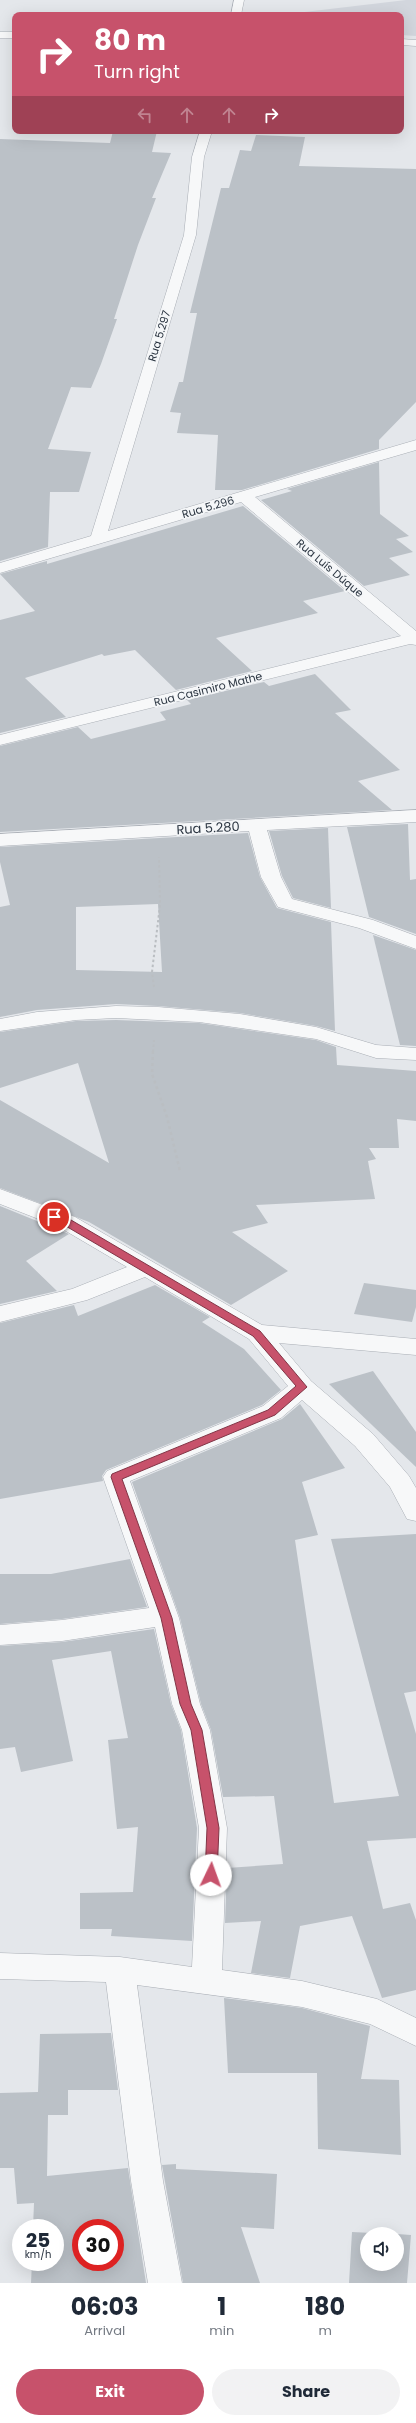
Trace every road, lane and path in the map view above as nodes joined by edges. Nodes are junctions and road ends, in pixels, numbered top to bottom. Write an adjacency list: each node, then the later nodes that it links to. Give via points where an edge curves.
1 (239, 0): 2 (street)
2 (237, 12)
3 (0, 35): 4 (street)
4 (12, 35)
5 (404, 42): 6 (street)
6 (416, 43)
7 (205, 134): 10 (street, Rua 5.297, via 198,157 190,235)
8 (413, 450): 9 (street, Rua 5.296)
9 (244, 496): 10 (street, Rua 5.296); 12 (street, Rua Luís Dúque)
10 (98, 538): 11 (street, Rua 5.296)
11 (0, 568)
12 (415, 638): 13 (street, Rua Casimiro Mathe)
13 (0, 740)
14 (416, 816): 15 (street, Rua 5.280)
15 (257, 826): 16 (street, Rua 5.280); 17 (street, via 263,853 280,897 285,903 366,924)
16 (0, 840)
17 (416, 943)
18 (0, 1025): 19 (street, via 31,1018 86,1014 130,1013 216,1018 318,1033 372,1051)
19 (416, 1054)
20 (0, 1196): 21 (street, via 67,1222)
21 (144, 1269): 22 (street, via 79,1295); 23 (street)
22 (0, 1314)
23 (257, 1333): 24 (street); 25 (street)
24 (416, 1347)
25 (302, 1387): 26 (street, via 364,1440 400,1482); 27 (street, via 272,1412 116,1477)
26 (416, 1512)
27 (165, 1615): 28 (street, via 106,1626); 31 (street, via 186,1704 196,1730 213,1828)
28 (0, 1634)
29 (0, 1966): 30 (street)
30 (120, 1970): 31 (street); 33 (street, via 147,2181)
31 (206, 1983): 32 (street, via 310,1996 377,2012)
32 (416, 2033)
33 (165, 2283)

